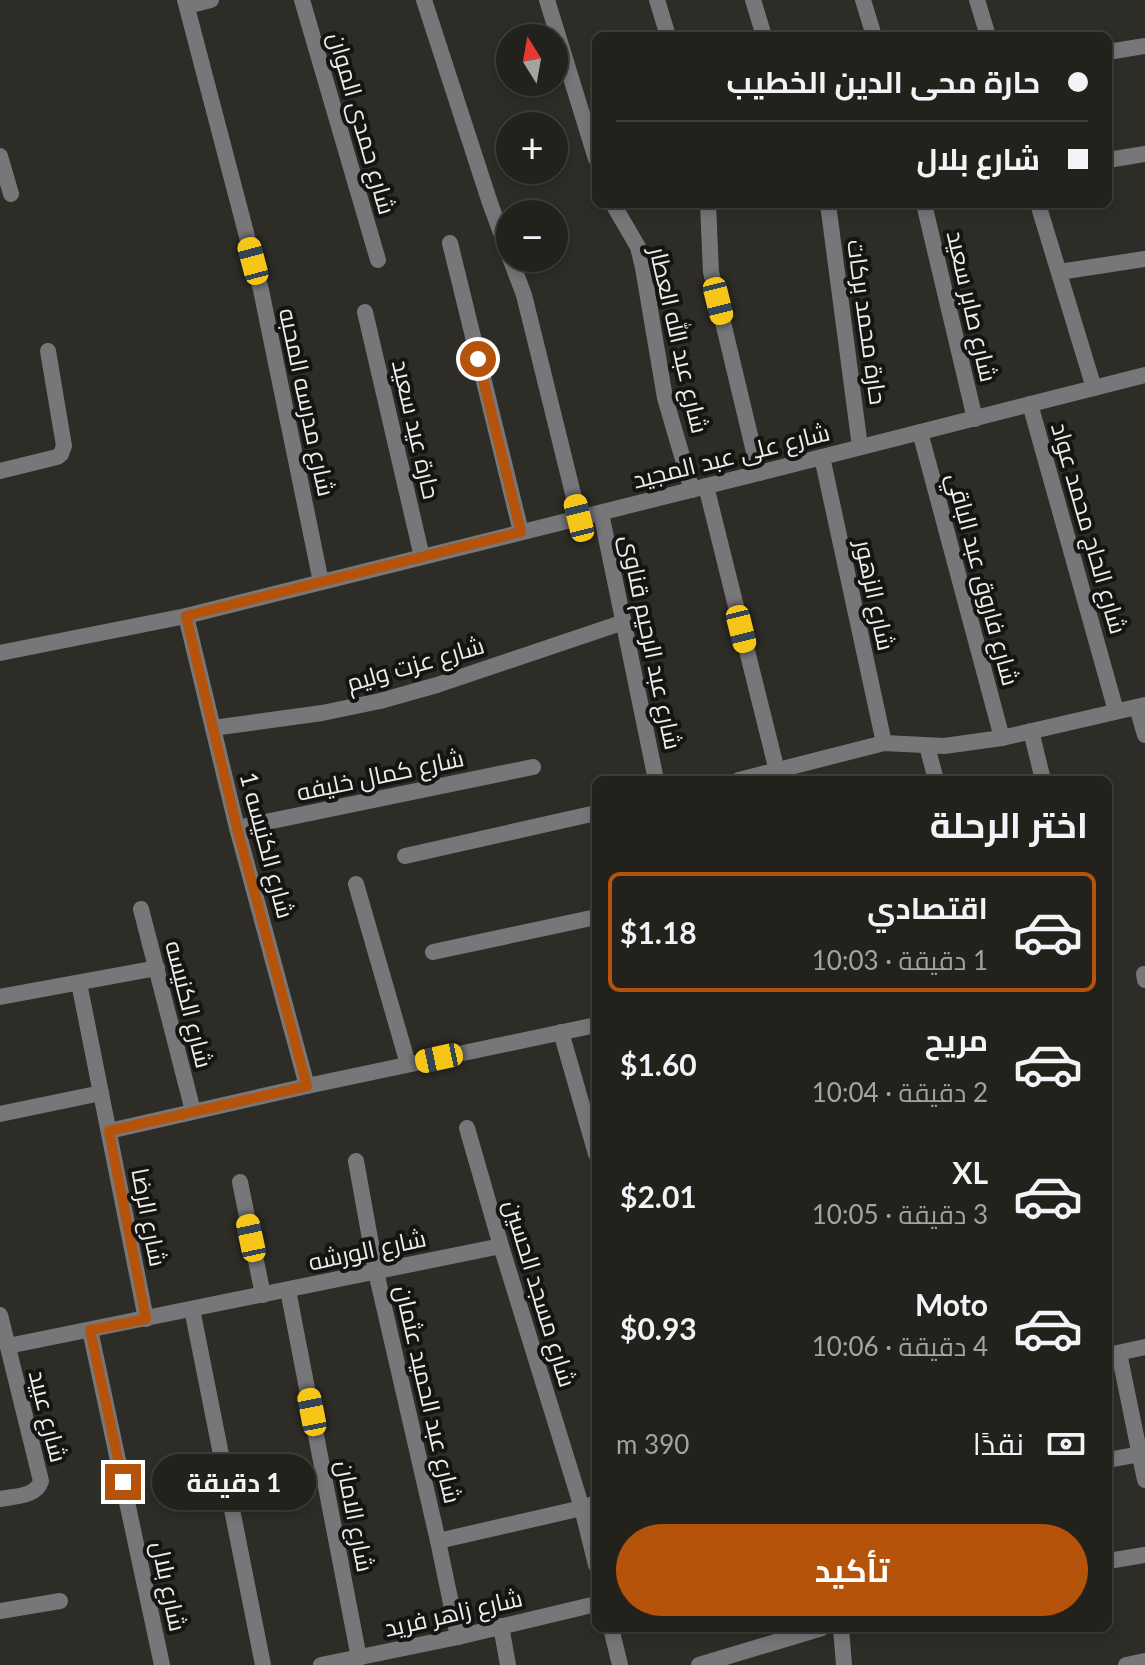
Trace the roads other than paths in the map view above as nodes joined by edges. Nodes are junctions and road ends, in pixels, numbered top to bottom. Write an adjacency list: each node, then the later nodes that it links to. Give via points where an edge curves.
1 (211, 0): 9 (street)
2 (302, 0): 29 (street, شارع حمدى الموان)
3 (424, 0): 26 (street)
4 (547, 0): 16 (street)
5 (657, 0): 10 (street)
6 (753, 0): 11 (street)
7 (863, 0): 12 (street)
8 (977, 0): 13 (street)
9 (186, 3): 48 (street, شارع مدرسه المحبه, via 261,290)
10 (667, 32)
11 (763, 32)
12 (873, 32)
13 (987, 32)
14 (1145, 46): 15 (street)
15 (1112, 51)
16 (592, 146)
17 (1145, 154): 19 (street)
18 (0, 156): 20 (street)
19 (1112, 159)
20 (11, 194)
21 (615, 208): 43 (street, شارع عبد الله العطار, via 638,247 665,398)
22 (708, 208): 42 (street, via 711,272)
23 (829, 208): 39 (street, حارة محمد بركات)
24 (925, 208): 37 (street, شارع صابر سعيد)
25 (1039, 208): 31 (street)
26 (496, 220)
27 (450, 243): 46 (street)
28 (1145, 259): 31 (street)
29 (378, 260)
30 (515, 272): 45 (street)
31 (1059, 272): 35 (street)
32 (365, 312): 47 (street, حارة عيد سعيد)
33 (48, 351): 41 (street, via 63,450 57,457)
34 (1145, 375): 35 (street, شارع على عبد المجيد)
35 (1094, 388): 36 (street, شارع على عبد المجيد)
36 (1030, 404): 37 (street, شارع على عبد المجيد); 53 (street, شارع الحاج محمد عواد)
37 (975, 419): 38 (street, شارع على عبد المجيد)
38 (920, 432): 39 (street, شارع على عبد المجيد); 57 (street, شارع فاروق عبد الباقي)
39 (860, 447): 40 (street, شارع على عبد المجيد)
40 (822, 457): 42 (street, شارع على عبد المجيد); 58 (street, شارع الزهور)
41 (0, 471)
42 (759, 473): 43 (street, شارع على عبد المجيد)
43 (699, 488): 44 (street, شارع على عبد المجيد); 61 (street, شارع عبد الله العطار)
44 (601, 513): 45 (street, شارع على عبد المجيد); 50 (street, شارع عبد الرحيم قناوى)
45 (579, 518): 46 (street, شارع على عبد المجيد)
46 (521, 532): 47 (street, شارع على عبد المجيد)
47 (422, 557): 48 (street, شارع على عبد المجيد)
48 (321, 582): 49 (street, شارع على عبد المجيد)
49 (186, 616): 51 (street, شارع على عبد المجيد); 54 (street, شارع الكنيسه 1)
50 (624, 622): 54 (street, شارع عزت وليم, via 380,701); 62 (street, شارع عبد الرحيم قناوى)
51 (0, 653)
52 (1141, 706): 53 (street); 56 (street)
53 (1116, 711): 55 (street)
54 (213, 728): 67 (street, شارع الكنيسه 1)
55 (1031, 731): 57 (street); 65 (street)
56 (1145, 735)
57 (1002, 738): 59 (street)
58 (884, 743): 59 (street); 61 (street)
59 (927, 746): 64 (street)
60 (533, 767): 67 (street, شارع كمال خليفه)
61 (777, 771): 63 (street)
62 (655, 776)
63 (756, 776)
64 (935, 776)
65 (1042, 776)
66 (592, 814): 68 (street)
67 (237, 828): 79 (street, شارع الكنيسه 1)
68 (405, 856)
69 (356, 884): 78 (street)
70 (141, 909): 73 (street, شارع الكنيسه)
71 (592, 918): 72 (street)
72 (433, 952)
73 (157, 968): 74 (street); 81 (street, شارع الكنيسه)
74 (79, 983): 75 (street); 80 (street, شارع الرضا)
75 (0, 997)
76 (592, 1026): 77 (street)
77 (561, 1032): 78 (street); 85 (street)
78 (408, 1064): 79 (street)
79 (307, 1086): 81 (street)
80 (101, 1093): 82 (street); 84 (street, شارع الرضا)
81 (193, 1111): 84 (street)
82 (0, 1114)
83 (467, 1128): 88 (street, شارع مسجد الحسين)
84 (109, 1131): 94 (street, شارع الرضا)
85 (592, 1140)
86 (356, 1161): 89 (street, شارع عبد الحميد عثمان)
87 (240, 1182): 91 (street)
88 (501, 1246): 89 (street, شارع الورشه); 103 (street, شارع مسجد الحسين)
89 (376, 1272): 90 (street, شارع الورشه); 105 (street, شارع عبد الحميد عثمان)
90 (288, 1290): 91 (street, شارع الورشه); 116 (street, شارع الامان)
91 (263, 1295): 92 (street, شارع الورشه)
92 (192, 1309): 94 (street, شارع الورشه); 119 (street)
93 (0, 1315): 96 (street, شارع عبيد)
94 (146, 1319): 95 (street, شارع الورشه)
95 (90, 1330): 96 (street, شارع الورشه); 118 (street, شارع بلال)
96 (8, 1346): 102 (street, شارع عبيد, via 41,1481 33,1492)
97 (1145, 1347): 98 (street)
98 (1114, 1354): 99 (street)
99 (1142, 1454): 100 (street); 101 (street)
100 (1112, 1459)
101 (1145, 1480)
102 (0, 1499)
103 (589, 1505): 104 (street, شارع مسجد الحسين); 105 (street)
104 (592, 1531)
105 (438, 1541): 115 (street, شارع عبد الحميد عثمان)
106 (1145, 1555): 107 (street)
107 (1112, 1560)
108 (60, 1601): 110 (street)
109 (592, 1605): 111 (street, شارع زاهر فريد)
110 (0, 1611)
111 (501, 1626): 115 (street, شارع زاهر فريد); 121 (street)
112 (612, 1632): 122 (street)
113 (809, 1632): 123 (street)
114 (841, 1632): 124 (street)
115 (458, 1637): 116 (street, شارع زاهر فريد)
116 (359, 1658): 120 (street, شارع زاهر فريد)
117 (1145, 1661): 125 (street)
118 (162, 1665)
119 (263, 1665)
120 (321, 1665)
121 (508, 1665)
122 (620, 1665)
123 (699, 1665)
124 (844, 1665)
125 (1126, 1665)

